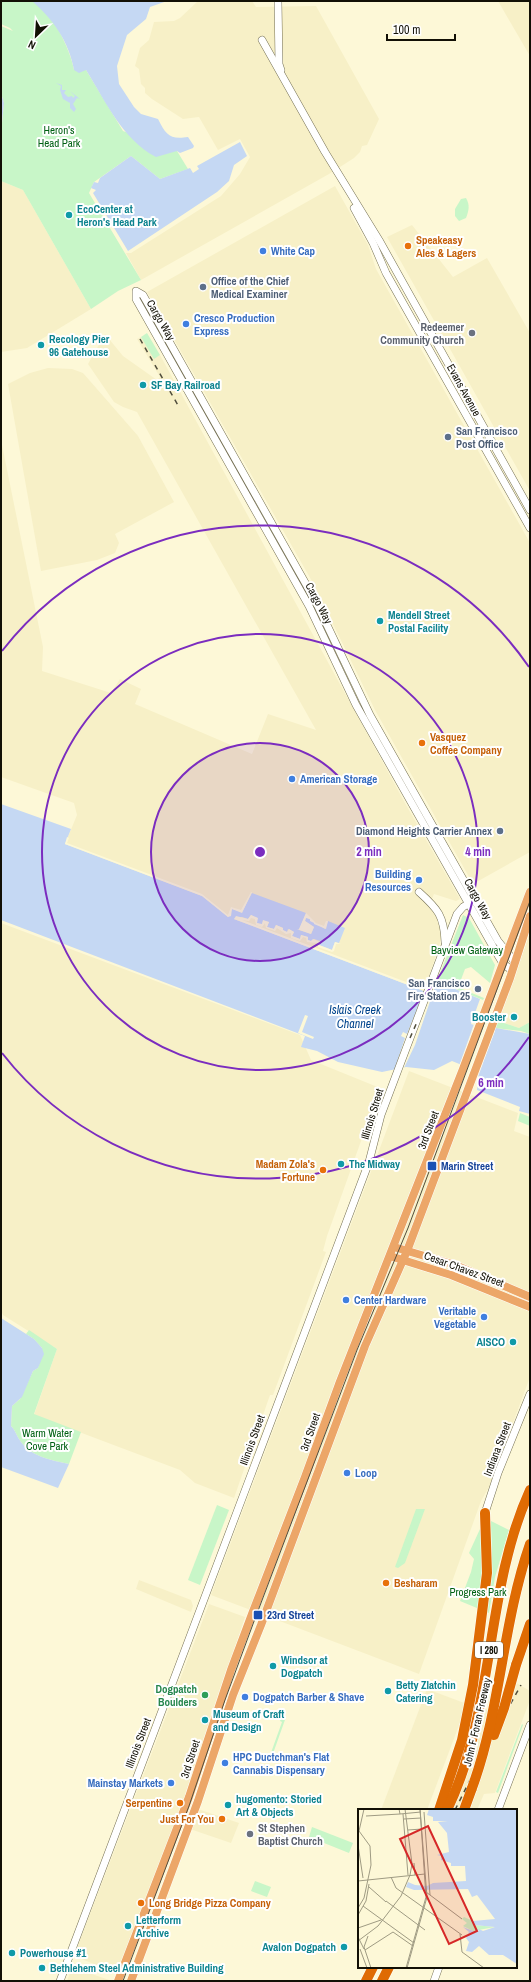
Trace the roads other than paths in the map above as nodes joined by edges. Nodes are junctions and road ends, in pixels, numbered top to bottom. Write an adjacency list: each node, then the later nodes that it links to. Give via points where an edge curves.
1 (278, 1): 3 (main road, via 279,64)
2 (262, 40): 3 (main road)
3 (285, 79): 4 (main road, Evans Avenue)
4 (339, 176): 5 (main road, Evans Avenue); 6 (main road, Evans Avenue, via 340,183 386,274)
5 (488, 435): 6 (main road); 7 (main road, Evans Avenue)
6 (480, 440): 8 (main road, Evans Avenue)
7 (512, 479): 8 (main road); 9 (main road, Evans Avenue)
8 (505, 483): 10 (main road, Evans Avenue)
9 (530, 510)
10 (530, 528)
11 (420, 892): 16 (main road, via 435,906 444,922)
12 (530, 892): 17 (main road, 3rd Street)
13 (475, 900): 14 (main road); 14 (main road, Cargo Way, via 366,706 309,589 143,296 136,291 136,299 309,606 356,705); 17 (main road, Cargo Way)
14 (465, 906): 16 (main road, Illinois Street, via 457,914); 18 (main road, Cargo Way)
15 (530, 916): 19 (main road, 3rd Street)
16 (445, 946): 40 (main road, Illinois Street, via 382,1115 369,1162)
17 (506, 953): 18 (main road, 3rd Street); 19 (main road, Cargo Way)
18 (502, 962): 19 (main road, Cargo Way); 20 (main road, 3rd Street, via 480,1026)
19 (514, 967): 21 (main road, 3rd Street)
20 (394, 1247): 21 (main road, Cesar Chavez Street); 22 (main road, 3rd Street)
21 (407, 1251): 23 (main road, 3rd Street); 24 (main road, Cesar Chavez Street, via 455,1266)
22 (390, 1256): 23 (main road, Cesar Chavez Street); 39 (main road, 3rd Street, via 234,1662 189,1798)
23 (404, 1260): 25 (main road, Cesar Chavez Street, via 451,1275); 41 (main road, 3rd Street, via 365,1346 296,1527)
24 (530, 1297)
25 (530, 1307)
26 (530, 1394): 28 (main road, Indiana Street)
27 (530, 1490): 34 (highway, I 280, via 504,1566 476,1719 464,1765)
28 (485, 1513): 33 (highway, via 487,1561 484,1604 466,1722 458,1756)
29 (530, 1544): 32 (highway, John F Foran Freeway / I 280, bridge, via 510,1614 491,1726)
30 (530, 1624): 32 (highway, bridge, via 504,1708)
31 (530, 1725): 36 (main road)
32 (472, 1788): 35 (highway, John F Foran Freeway / I 280)
33 (439, 1809)
34 (447, 1809)
35 (464, 1809)
36 (498, 1809)
37 (372, 1968): 42 (highway)
38 (439, 1968): 43 (main road)
39 (121, 1980)
40 (60, 1981)
41 (131, 1981)
42 (366, 1981)
43 (434, 1981)

